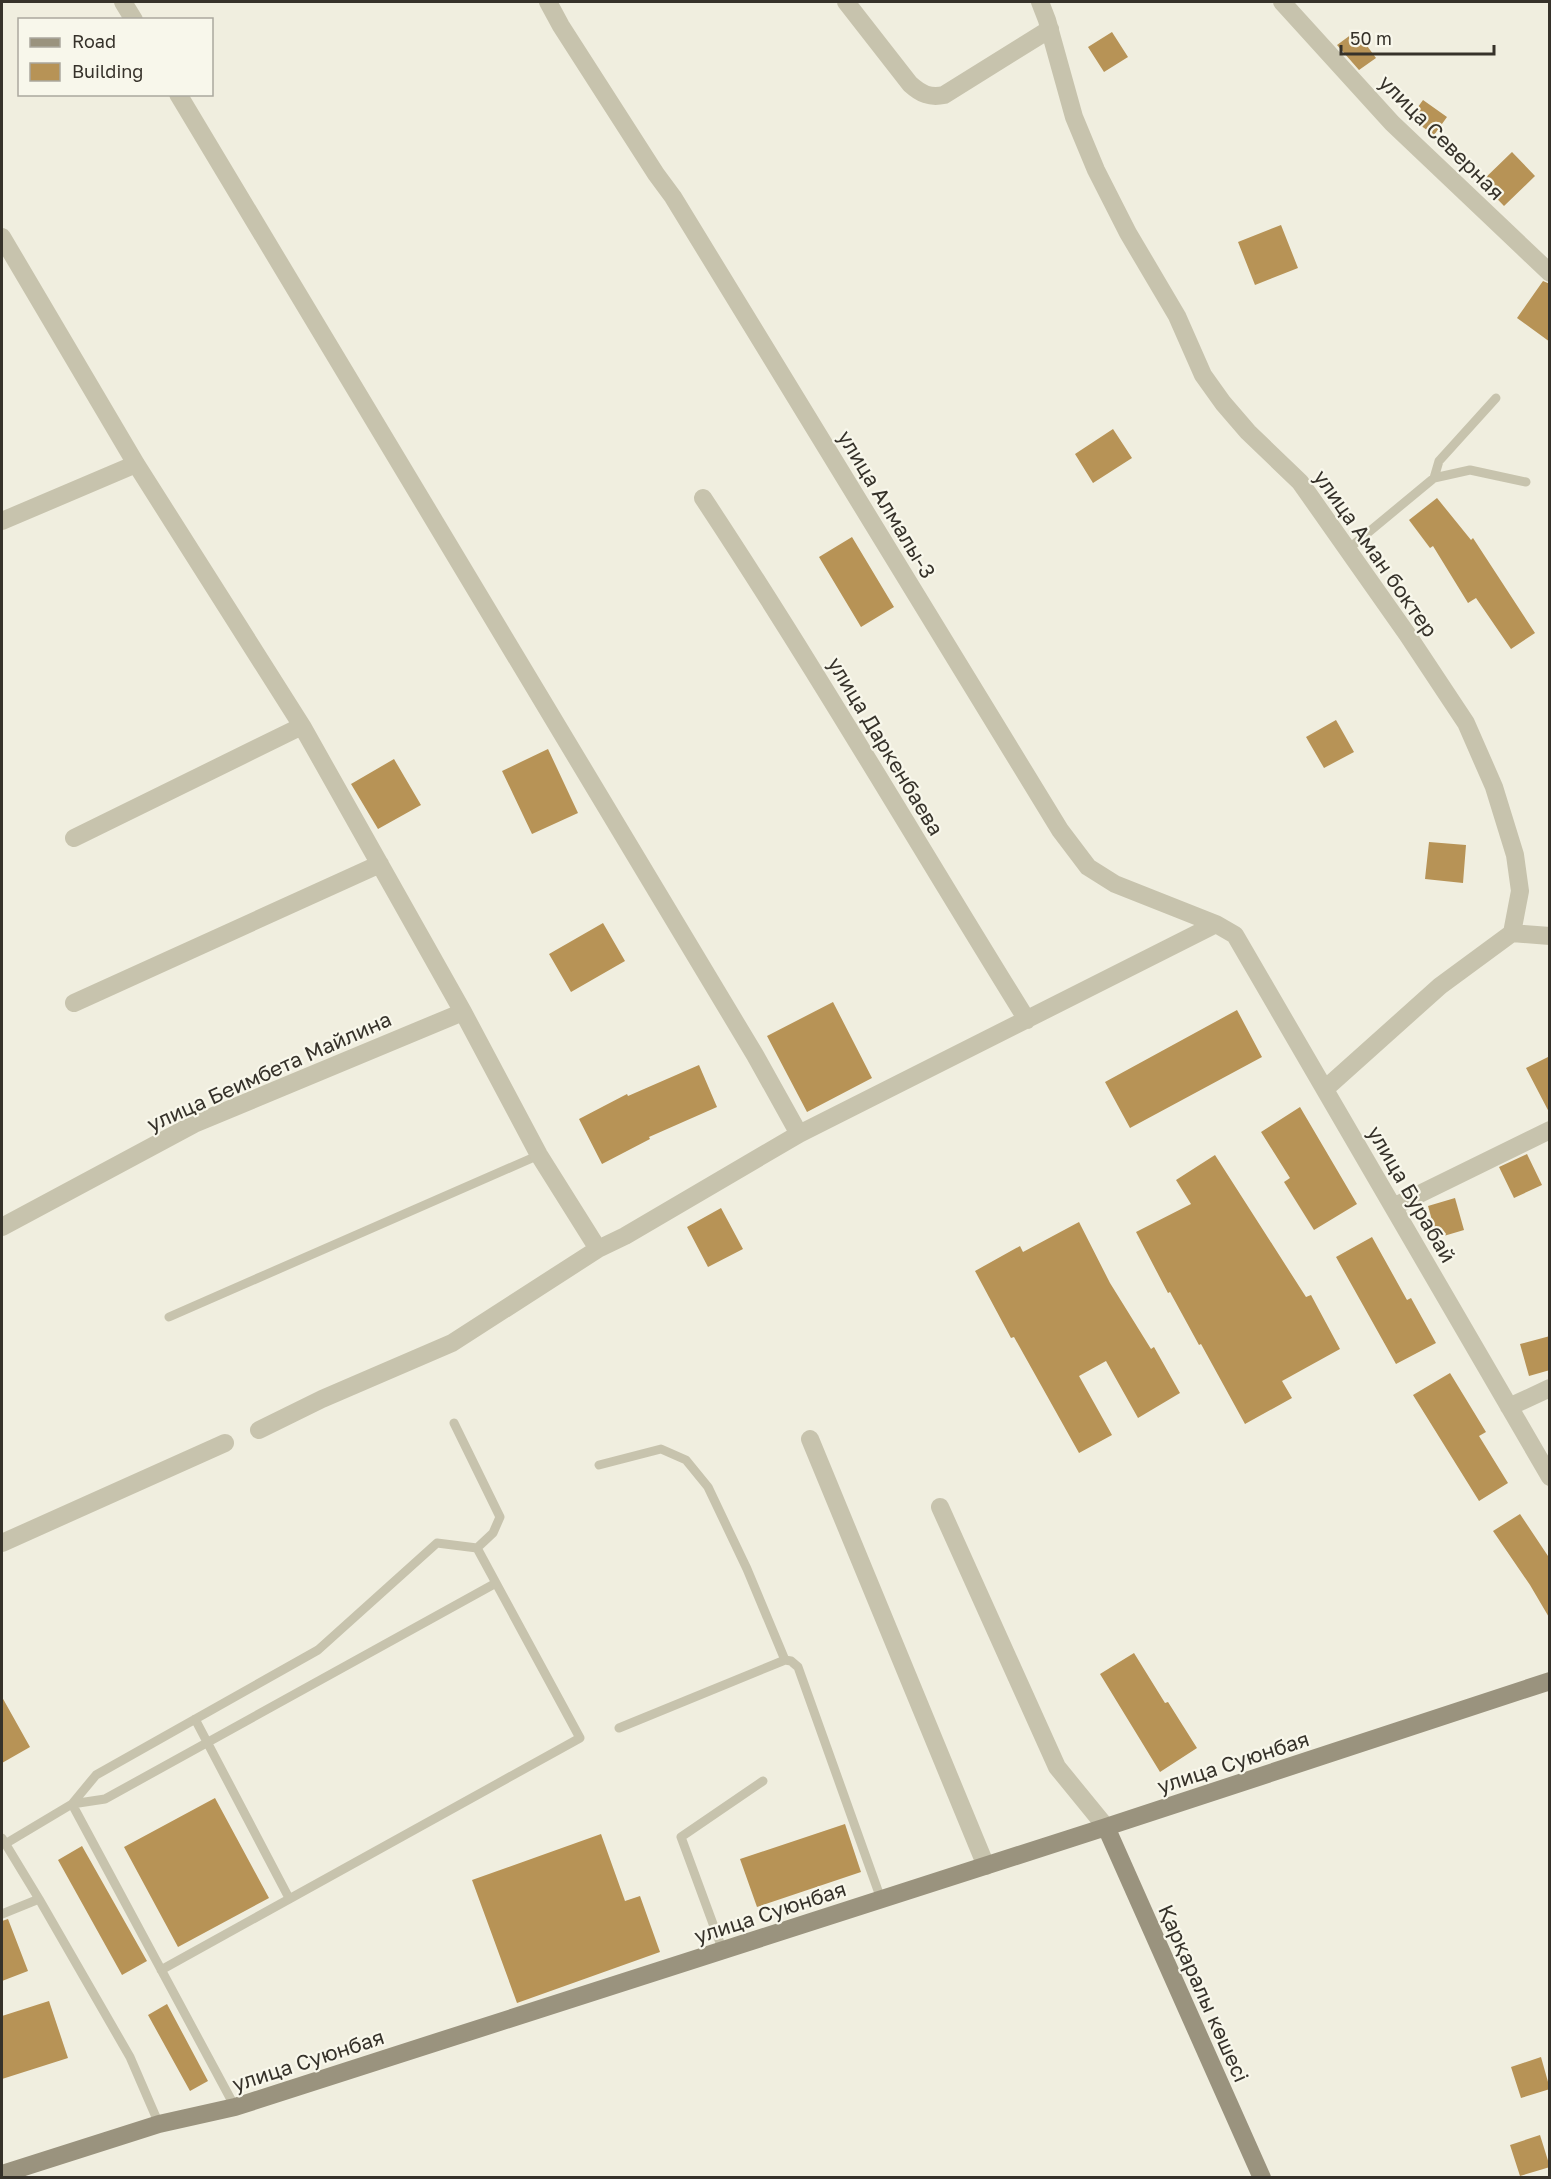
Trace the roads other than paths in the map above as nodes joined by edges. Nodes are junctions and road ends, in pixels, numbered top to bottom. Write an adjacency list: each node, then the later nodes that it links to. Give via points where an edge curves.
1 (123, 2): 6 (street)
2 (548, 2): 21 (street, улица Алмалы-3, via 673,197 1074,849 1088,867 1116,884)
3 (846, 2): 7 (street, via 910,84 932,97 944,95)
4 (1040, 2): 7 (street, улица Аман боктер)
5 (1282, 2): 10 (street, улица Северная, via 1392,123)
6 (133, 18)
7 (1050, 29): 17 (street, улица Аман боктер, via 1074,117 1096,170 1177,316 1203,375 1248,432 1300,482)
8 (179, 96): 30 (street)
9 (2, 237): 12 (street)
10 (1550, 273)
11 (1496, 398): 13 (lane, via 1440,460)
12 (136, 464): 16 (street); 18 (street)
13 (1434, 478): 14 (lane, via 1470,470); 17 (lane)
14 (1526, 482)
15 (703, 498): 27 (street, улица Даркенбаева, via 854,735)
16 (2, 521)
17 (1347, 550): 22 (street, улица Аман боктер, via 1466,723 1482,757 1515,855 1520,891)
18 (302, 726): 19 (street); 20 (street)
19 (74, 838)
20 (380, 864): 25 (street); 26 (street)
21 (1216, 924): 23 (street, улица Алмалы-3); 27 (street)
22 (1512, 933): 24 (street); 28 (street, via 1440,986)
23 (1235, 935): 28 (street, улица Бурабай)
24 (1550, 936)
25 (74, 1003)
26 (463, 1012): 31 (street); 33 (street, улица Беимбета Майлина, via 194,1124)
27 (1027, 1020): 30 (street)
28 (1325, 1089): 32 (street, улица Бурабай)
29 (1550, 1130): 32 (street)
30 (799, 1134): 34 (street)
31 (540, 1155): 34 (street); 35 (lane)
32 (1393, 1207): 37 (street, улица Бурабай)
33 (2, 1227)
34 (598, 1249): 39 (street, via 452,1342)
35 (170, 1317)
36 (1550, 1388): 37 (street)
37 (1509, 1407): 43 (street, улица Бурабай)
38 (454, 1423): 46 (lane, via 500,1516 493,1533)
39 (259, 1430)
40 (810, 1439): 57 (street)
41 (225, 1443): 45 (street)
42 (599, 1466): 48 (lane, via 661,1449 686,1460 708,1487)
43 (1550, 1477)
44 (940, 1507): 55 (street, via 1058,1767)
45 (2, 1543)
46 (477, 1548): 47 (lane); 50 (lane, via 437,1543 318,1650)
47 (496, 1583): 52 (lane); 58 (lane, via 580,1738)
48 (784, 1660): 51 (lane); 60 (lane, via 798,1667)
49 (1550, 1681): 55 (street, улица Суюнбая)
50 (195, 1719): 52 (lane); 54 (lane, via 96,1775)
51 (619, 1728)
52 (206, 1743): 54 (lane, via 105,1799); 58 (lane)
53 (763, 1781): 62 (lane, via 681,1837)
54 (72, 1804): 56 (lane); 63 (lane)
55 (1106, 1827): 57 (street, улица Суюнбая); 67 (street, Қарқаралы көшесі)
56 (3, 1841): 59 (lane)
57 (986, 1866): 60 (street, улица Суюнбая)
58 (289, 1898): 63 (lane)
59 (39, 1899): 61 (lane); 65 (lane, via 130,2057)
60 (881, 1899): 62 (street, улица Суюнбая)
61 (2, 1914)
62 (723, 1951): 64 (street, улица Суюнбая)
63 (161, 1970): 64 (lane)
64 (236, 2107): 65 (street, улица Суюнбая)
65 (159, 2124): 66 (street, улица Суюнбая)
66 (2, 2174)
67 (1262, 2178)

